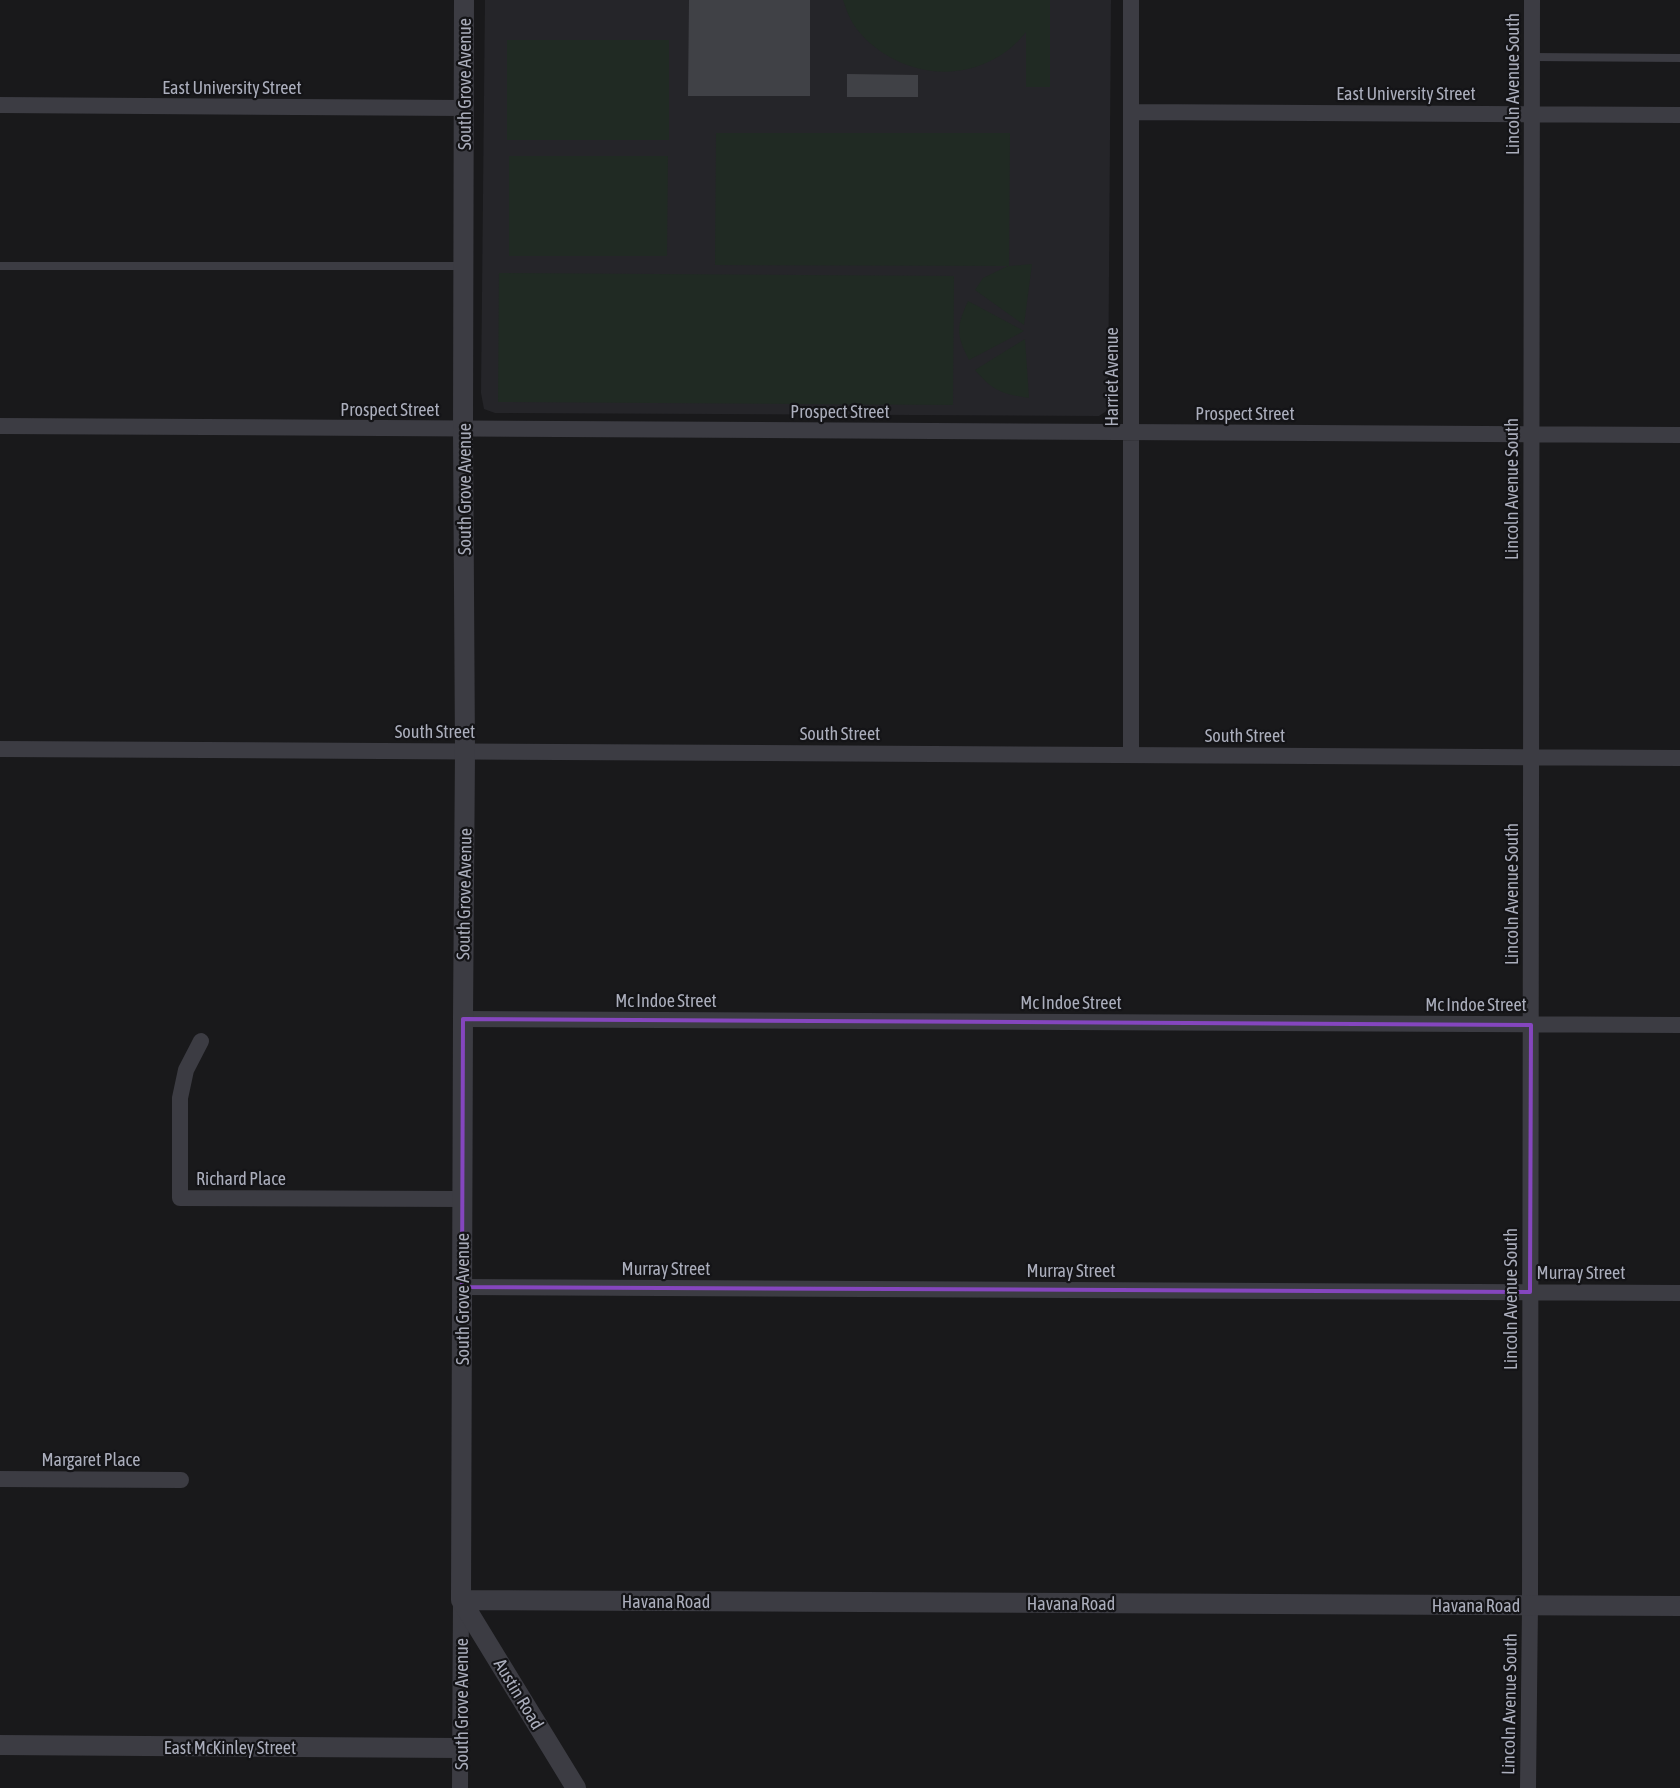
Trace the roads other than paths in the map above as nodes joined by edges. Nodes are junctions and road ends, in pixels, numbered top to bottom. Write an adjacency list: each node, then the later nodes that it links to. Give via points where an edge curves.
1 (464, 0): 7 (street, South Grove Avenue)
2 (1131, 0): 8 (street, Harriet Avenue)
3 (1532, 0): 4 (street, Lincoln Avenue South)
4 (1532, 57): 5 (lane); 9 (street, Lincoln Avenue South)
5 (1680, 58)
6 (0, 106): 7 (street, East University Street)
7 (464, 108): 12 (street, South Grove Avenue)
8 (1131, 112): 9 (street, East University Street); 15 (street, Harriet Avenue)
9 (1532, 114): 10 (street, East University Street); 16 (street, Lincoln Avenue South)
10 (1680, 115)
11 (0, 266): 12 (lane)
12 (463, 266): 14 (street, South Grove Avenue)
13 (0, 426): 14 (street, Prospect Street)
14 (463, 430): 15 (street, Prospect Street); 19 (street, South Grove Avenue)
15 (1131, 432): 16 (street, Prospect Street); 20 (street, Harriet Avenue)
16 (1532, 434): 17 (street, Prospect Street); 21 (street, Lincoln Avenue South)
17 (1680, 435)
18 (0, 749): 19 (street, South Street)
19 (466, 751): 20 (street, South Street); 23 (street, South Grove Avenue)
20 (1131, 755): 21 (street, South Street)
21 (1531, 757): 22 (street, South Street); 24 (street, Lincoln Avenue South)
22 (1680, 758)
23 (462, 1019): 24 (street, Mc Indoe Street); 27 (street, South Grove Avenue)
24 (1531, 1025): 25 (street, Mc Indoe Street); 29 (street, Lincoln Avenue South)
25 (1680, 1026)
26 (201, 1042): 27 (street, Richard Place, via 186,1070 180,1098 180,1198)
27 (462, 1199): 28 (street, South Grove Avenue)
28 (462, 1287): 29 (street, Murray Street); 33 (street, South Grove Avenue)
29 (1530, 1292): 30 (street, Murray Street); 34 (street, Lincoln Avenue South)
30 (1680, 1293)
31 (0, 1479): 32 (street, Margaret Place)
32 (181, 1480)
33 (461, 1600): 34 (street, Havana Road); 37 (street, South Grove Avenue); 39 (street, Austin Road)
34 (1530, 1605): 35 (street, Havana Road); 40 (street, Lincoln Avenue South)
35 (1680, 1606)
36 (0, 1745): 37 (street, East McKinley Street)
37 (460, 1748): 38 (street, South Grove Avenue)
38 (460, 1788)
39 (576, 1788)
40 (1528, 1788)

